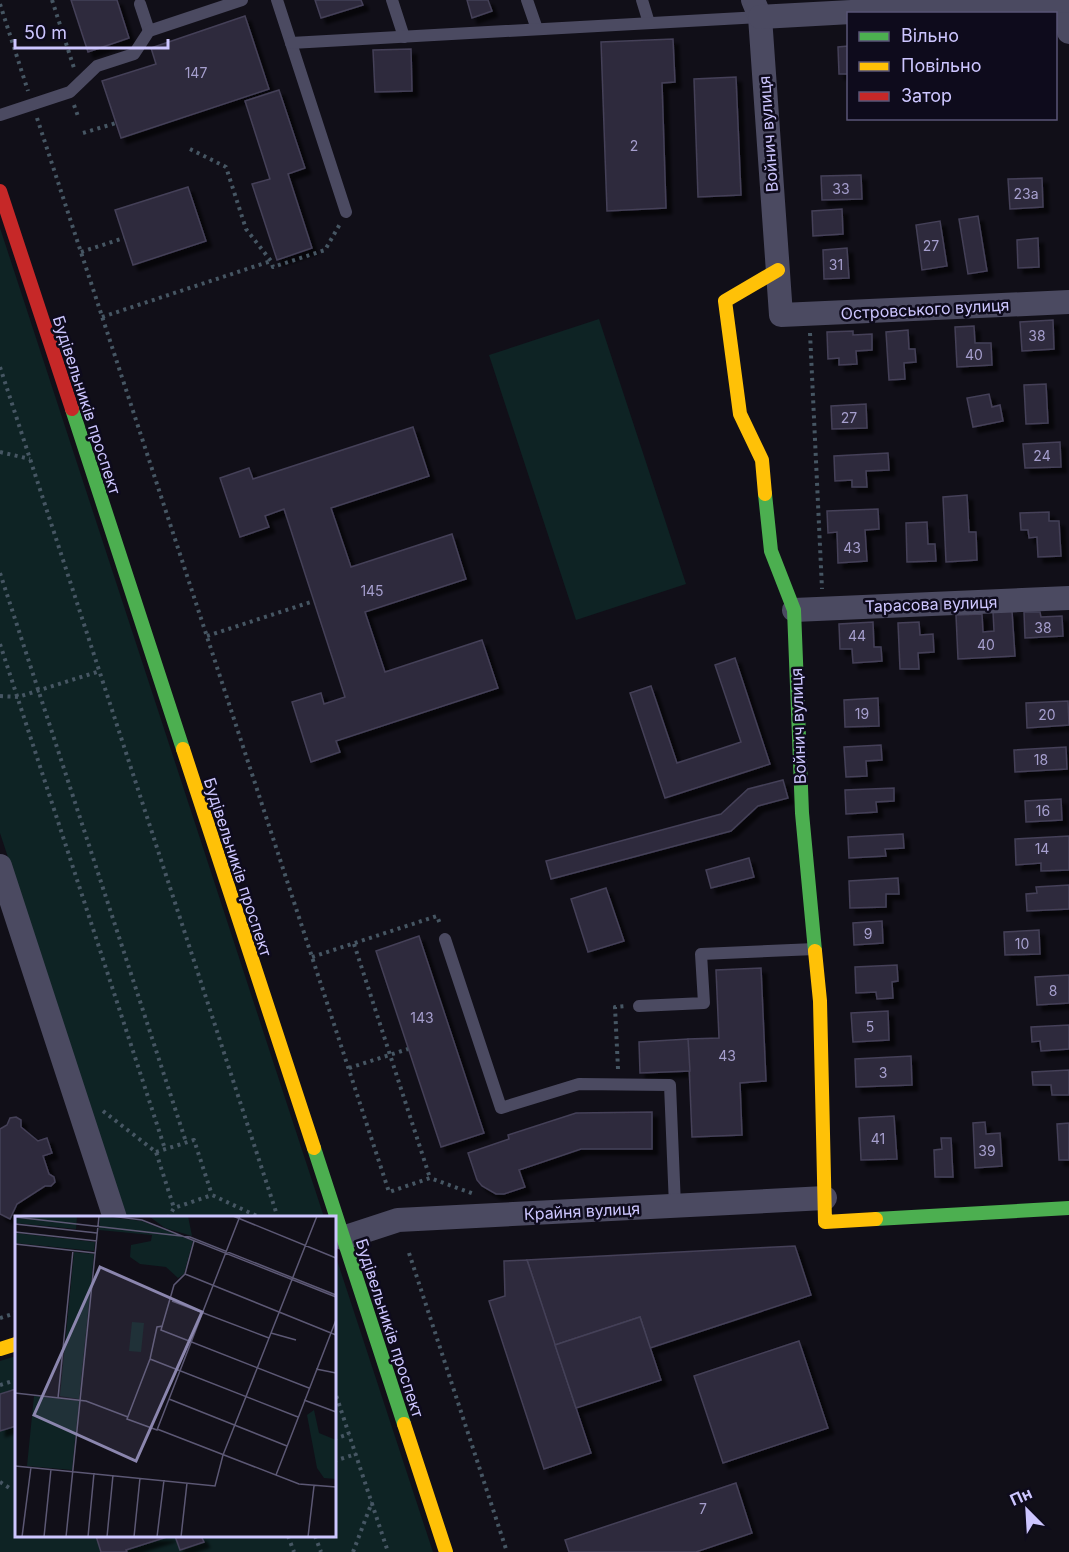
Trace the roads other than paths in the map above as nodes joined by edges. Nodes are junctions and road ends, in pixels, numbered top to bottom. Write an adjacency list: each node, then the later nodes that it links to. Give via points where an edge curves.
1 (242, 0): 11 (lane)
2 (277, 0): 14 (lane)
3 (392, 0): 13 (lane)
4 (527, 0): 10 (lane)
5 (642, 0): 9 (lane)
6 (1068, 0): 8 (street); 12 (street)
7 (140, 4): 11 (lane)
8 (757, 9): 9 (lane); 18 (street, Войнич вулиця)
9 (649, 23): 10 (lane)
10 (537, 29): 13 (lane)
11 (148, 31): 15 (lane, via 134,54 96,66 70,92)
12 (1069, 32)
13 (404, 37): 14 (lane)
14 (291, 43): 17 (lane)
15 (0, 115)
16 (0, 191): 31 (main road, Будівельників проспект)
17 (346, 212)
18 (778, 270): 20 (street, Войнич вулиця); 22 (main road, Войнич вулиця, via 725,301 740,414 762,460 771,552)
19 (1069, 302): 20 (street, Островського вулиця)
20 (781, 315)
21 (1069, 598): 22 (street, Тарасова вулиця)
22 (794, 610): 25 (main road, Войнич вулиця, via 802,813)
23 (0, 866): 30 (street)
24 (445, 939): 28 (lane, via 501,1108 579,1084 670,1085)
25 (815, 949): 26 (lane, via 701,954 704,1003); 27 (main road, Войнич вулиця)
26 (639, 1006)
27 (825, 1198): 28 (street, Крайня вулиця); 29 (main road, Войнич вулиця, via 825,1222)
28 (675, 1206): 32 (street, Крайня вулиця, via 398,1220)
29 (1069, 1208)
30 (114, 1216)
31 (331, 1216)
32 (339, 1240): 35 (main road, Будівельників проспект)
33 (15, 1344): 34 (main road)
34 (0, 1349)
35 (446, 1552)

